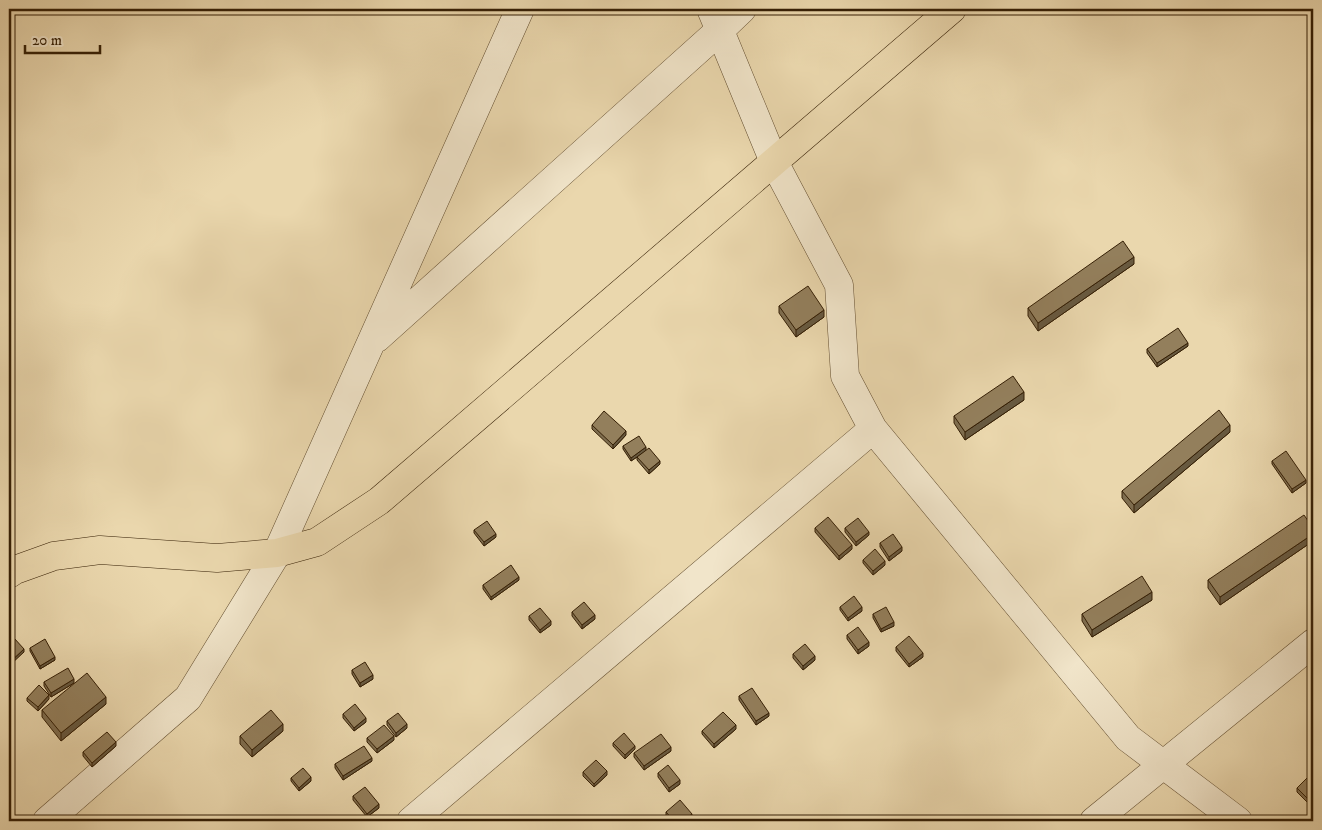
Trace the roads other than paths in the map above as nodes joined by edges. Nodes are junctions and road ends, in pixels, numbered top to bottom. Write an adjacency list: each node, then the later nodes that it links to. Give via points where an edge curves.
1 (520, 9): 6 (street)
2 (742, 9): 4 (street)
3 (952, 9): 5 (main road)
4 (716, 20): 5 (street); 6 (street)
5 (774, 162): 7 (street, via 839,285 845,376); 8 (main road, via 379,501 317,542)
6 (370, 344): 8 (street)
7 (872, 429): 11 (street, via 1128,738); 13 (street)
8 (277, 554): 9 (main road, via 217,558 100,550 54,556); 12 (street, via 188,698)
9 (9, 574)
10 (1313, 643): 11 (street)
11 (1164, 766): 14 (street); 15 (street)
12 (47, 821)
13 (411, 821)
14 (1094, 821)
15 (1238, 821)

